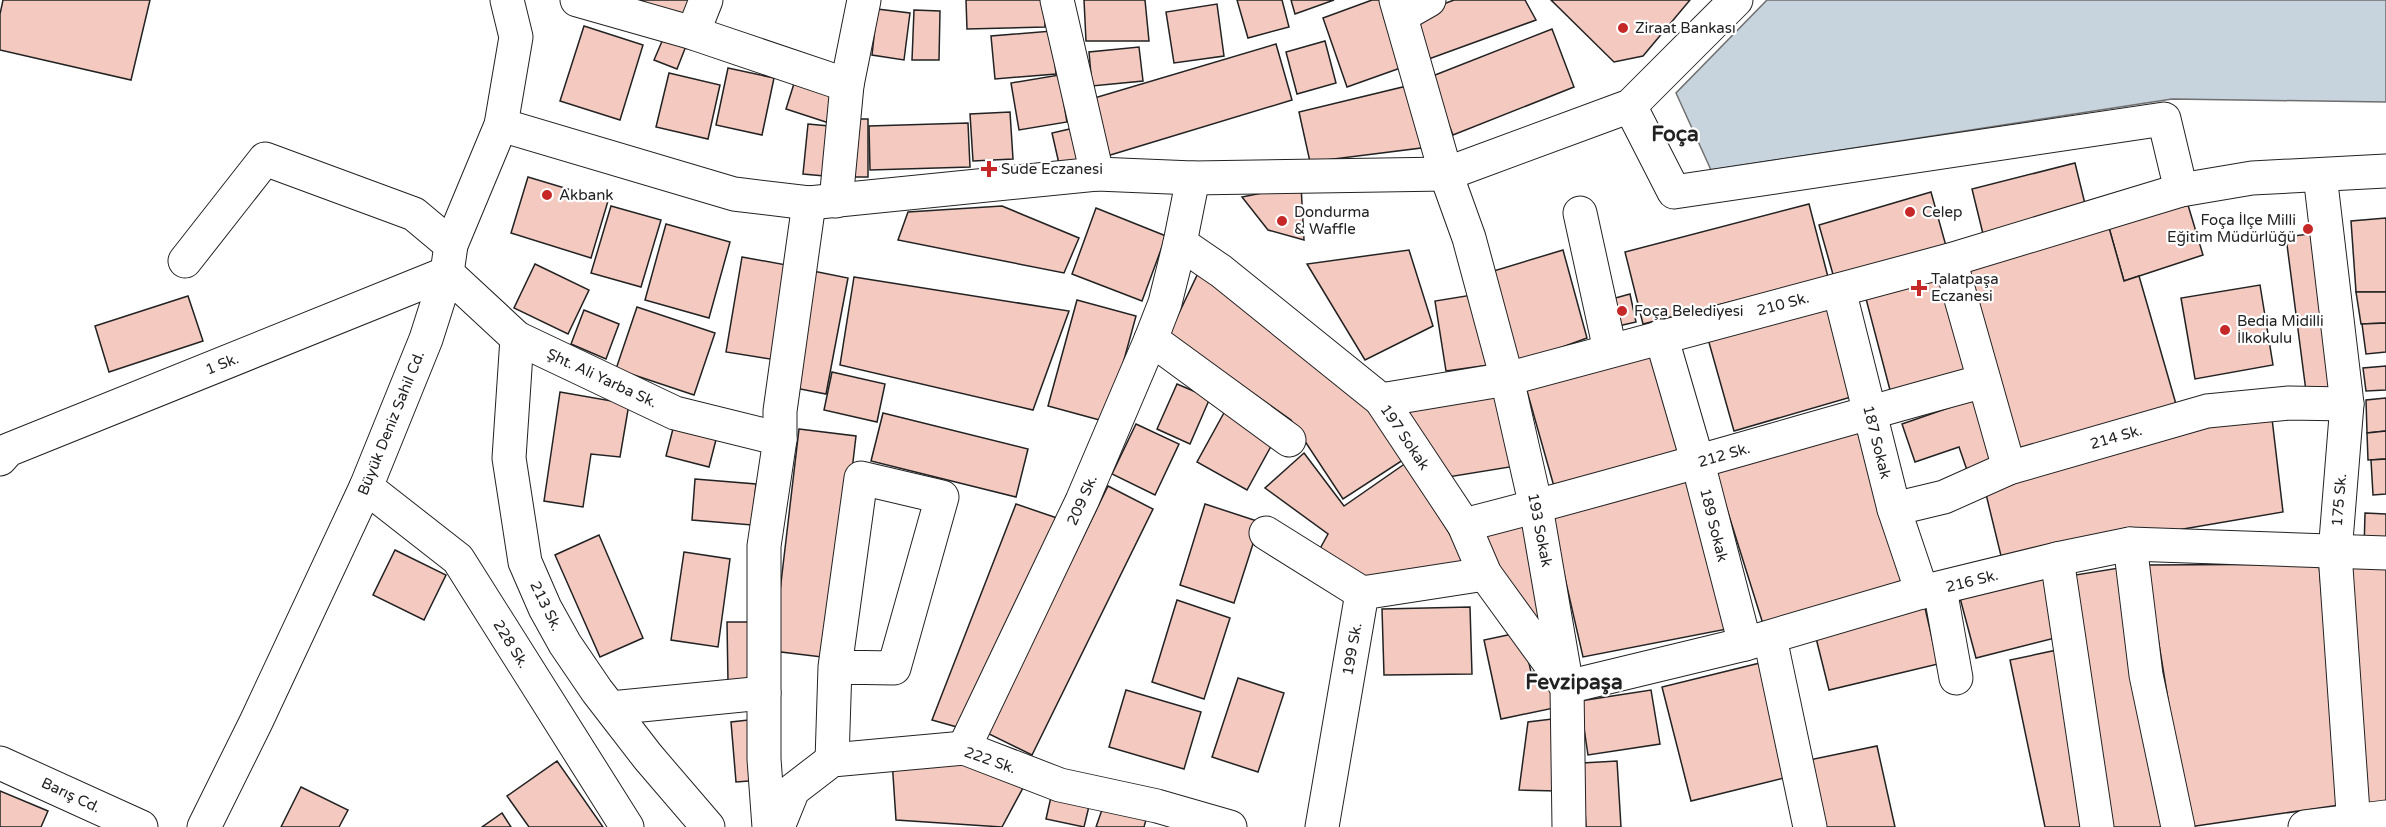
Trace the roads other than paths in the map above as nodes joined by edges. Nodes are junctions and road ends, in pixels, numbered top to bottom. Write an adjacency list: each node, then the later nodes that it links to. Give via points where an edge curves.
1 (507, 0): 12 (street, Büyük Deniz Sahil Cd., via 516,37)
2 (577, 0): 9 (street)
3 (706, 0): 9 (street)
4 (864, 0): 10 (street)
5 (1058, 0): 14 (street)
6 (1429, 0): 8 (street)
7 (1736, 0): 11 (street)
8 (1398, 8): 15 (street, 193 Sokak)
9 (693, 33): 10 (street)
10 (847, 85): 19 (street)
11 (1630, 106): 15 (street); 18 (street, via 1674,192 2164,118)
12 (501, 125): 19 (street, via 734,194); 22 (street, Büyük Deniz Sahil Cd.)
13 (2386, 171): 16 (street, 210 Sk.)
14 (1097, 174): 17 (street); 19 (street)
15 (1446, 174): 17 (street); 30 (street, 193 Sokak, via 1469,238)
16 (2320, 175): 18 (street, 210 Sk., via 2252,178); 33 (street, 175 Sk.)
17 (1193, 178): 21 (street, 209 Sk.)
18 (2181, 190): 23 (street, 210 Sk.)
19 (823, 202): 35 (street, via 780,411)
20 (1580, 213): 29 (street)
21 (1180, 243): 28 (street, 209 Sk.); 32 (street, 197 Sokak, via 1221,271)
22 (449, 259): 24 (street, Şht. Ali Yarba Sk., via 414,214 265,159); 27 (street, Şht. Ali Yarba Sk.); 37 (street, 1 Sk.); 40 (street, Büyük Deniz Sahil Cd., via 426,339)
23 (1950, 260): 25 (street, 210 Sk.); 31 (street)
24 (185, 261)
25 (1839, 290): 26 (street, 210 Sk.); 34 (street, 187 Sokak)
26 (1661, 336): 29 (street, 210 Sk.); 38 (street, 189 Sokak)
27 (517, 338): 35 (street, Şht. Ali Yarba Sk., via 675,412); 57 (street, 213 Sk., via 508,458 525,562 565,644)
28 (1151, 339): 36 (street); 58 (street, 209 Sk., via 1082,501)
29 (1610, 350): 30 (street, 210 Sk.)
30 (1507, 379): 32 (street, 210 Sk.); 41 (street, 193 Sokak)
31 (1984, 381): 34 (street, 212 Sk.); 39 (street)
32 (1380, 400): 43 (street, 197 Sokak)
33 (2347, 404): 39 (street, 214 Sk., via 2289,403 2206,411); 46 (street, 175 Sk.)
34 (1870, 411): 38 (street, 212 Sk.); 42 (street, 187 Sokak)
35 (780, 438): 56 (street, via 764,546)
36 (1289, 440)
37 (2, 451)
38 (1698, 462): 41 (street, 212 Sk.); 52 (street, 189 Sokak)
39 (2009, 468): 42 (street, 214 Sk., via 1944,498)
40 (366, 487): 64 (street, Büyük Deniz Sahil Cd.); 65 (street, 228 Sk., via 458,559)
41 (1536, 507): 43 (street, 212 Sk.); 55 (street, 193 Sokak)
42 (1894, 509): 50 (street, 187 Sokak)
43 (1464, 525): 49 (street, 197 Sokak)
44 (1266, 533): 51 (street)
45 (2130, 544): 46 (street, 216 Sk.); 48 (street, 216 Sk.); 74 (street, via 2146,675)
46 (2335, 553): 47 (street, 216 Sk.); 62 (street, 175 Sk.)
47 (2386, 553)
48 (2057, 559): 50 (street, 216 Sk.); 73 (street)
49 (1485, 574): 51 (street); 55 (street, 197 Sokak)
50 (1931, 591): 52 (street, 216 Sk.); 54 (street, 187 Sokak)
51 (1362, 593): 70 (street, 199 Sk.)
52 (1757, 641): 55 (street, 216 Sk.); 72 (street, 189 Sokak)
53 (836, 667): 53 (street, via 861,478 942,497 894,668); 59 (street)
54 (1956, 678)
55 (1568, 687): 71 (street, 193 Sokak)
56 (764, 693): 57 (street); 67 (street)
57 (611, 708): 66 (street, 213 Sk.)
58 (964, 748): 59 (street, 222 Sk.); 69 (street, 222 Sk., via 1060,785)
59 (832, 760): 68 (street, via 793,790)
60 (0, 763): 63 (street, Barış Cd.)
61 (2386, 817): 62 (street)
62 (2354, 823): 75 (street)
63 (141, 827)
64 (204, 827)
65 (627, 827)
66 (708, 827)
67 (769, 827)
68 (778, 827)
69 (1230, 827)
70 (1322, 827)
71 (1569, 827)
72 (1810, 827)
73 (2097, 827)
74 (2178, 827)
75 (2305, 827)

